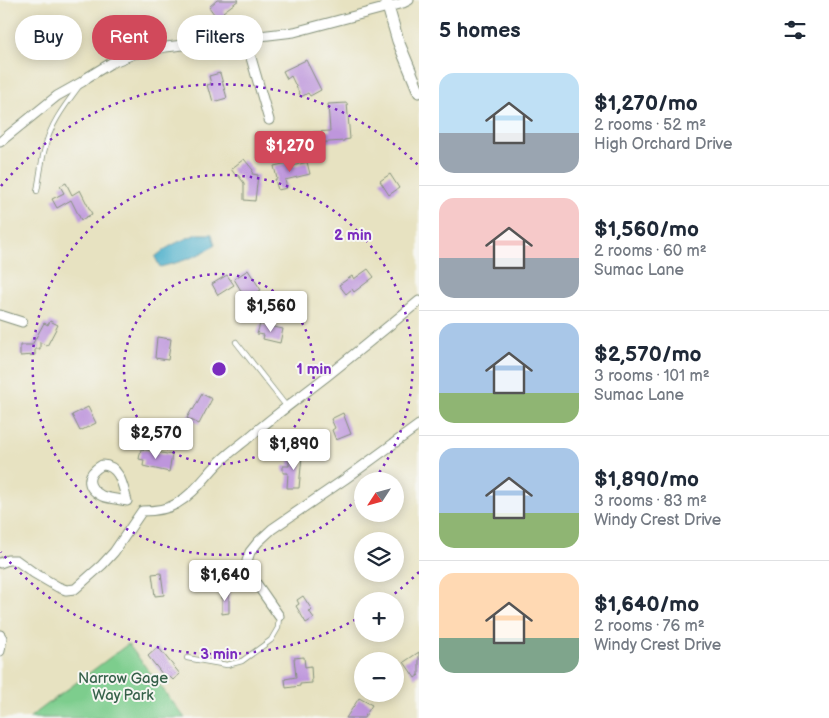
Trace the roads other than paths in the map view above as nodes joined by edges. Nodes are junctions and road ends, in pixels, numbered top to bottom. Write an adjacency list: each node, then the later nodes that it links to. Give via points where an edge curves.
1 (408, 0): 2 (street)
2 (387, 4): 3 (street, via 294,32); 7 (main road)
3 (263, 36)
4 (177, 46): 6 (street, via 134,54 111,63)
5 (251, 60): 8 (street)
6 (82, 82): 9 (street, via 57,96); 10 (lane, via 52,128 45,146)
7 (419, 92)
8 (269, 120)
9 (0, 142)
10 (37, 191)
11 (419, 301): 15 (street)
12 (0, 315): 13 (street)
13 (22, 322)
14 (236, 342): 15 (lane)
15 (287, 407): 18 (street, via 223,459 183,500 165,509)
16 (419, 425): 20 (street, via 272,529 250,552 247,561 254,580)
17 (127, 501): 17 (street, via 95,491 89,480 92,472 108,465 113,469 118,474); 18 (street)
18 (142, 511): 19 (street, via 114,552 75,588 66,590 58,587 16,560)
19 (0, 563)
20 (278, 616): 23 (lane, via 278,628 270,640 242,662 227,665)
21 (0, 635): 22 (street)
22 (0, 651)
23 (187, 658)

